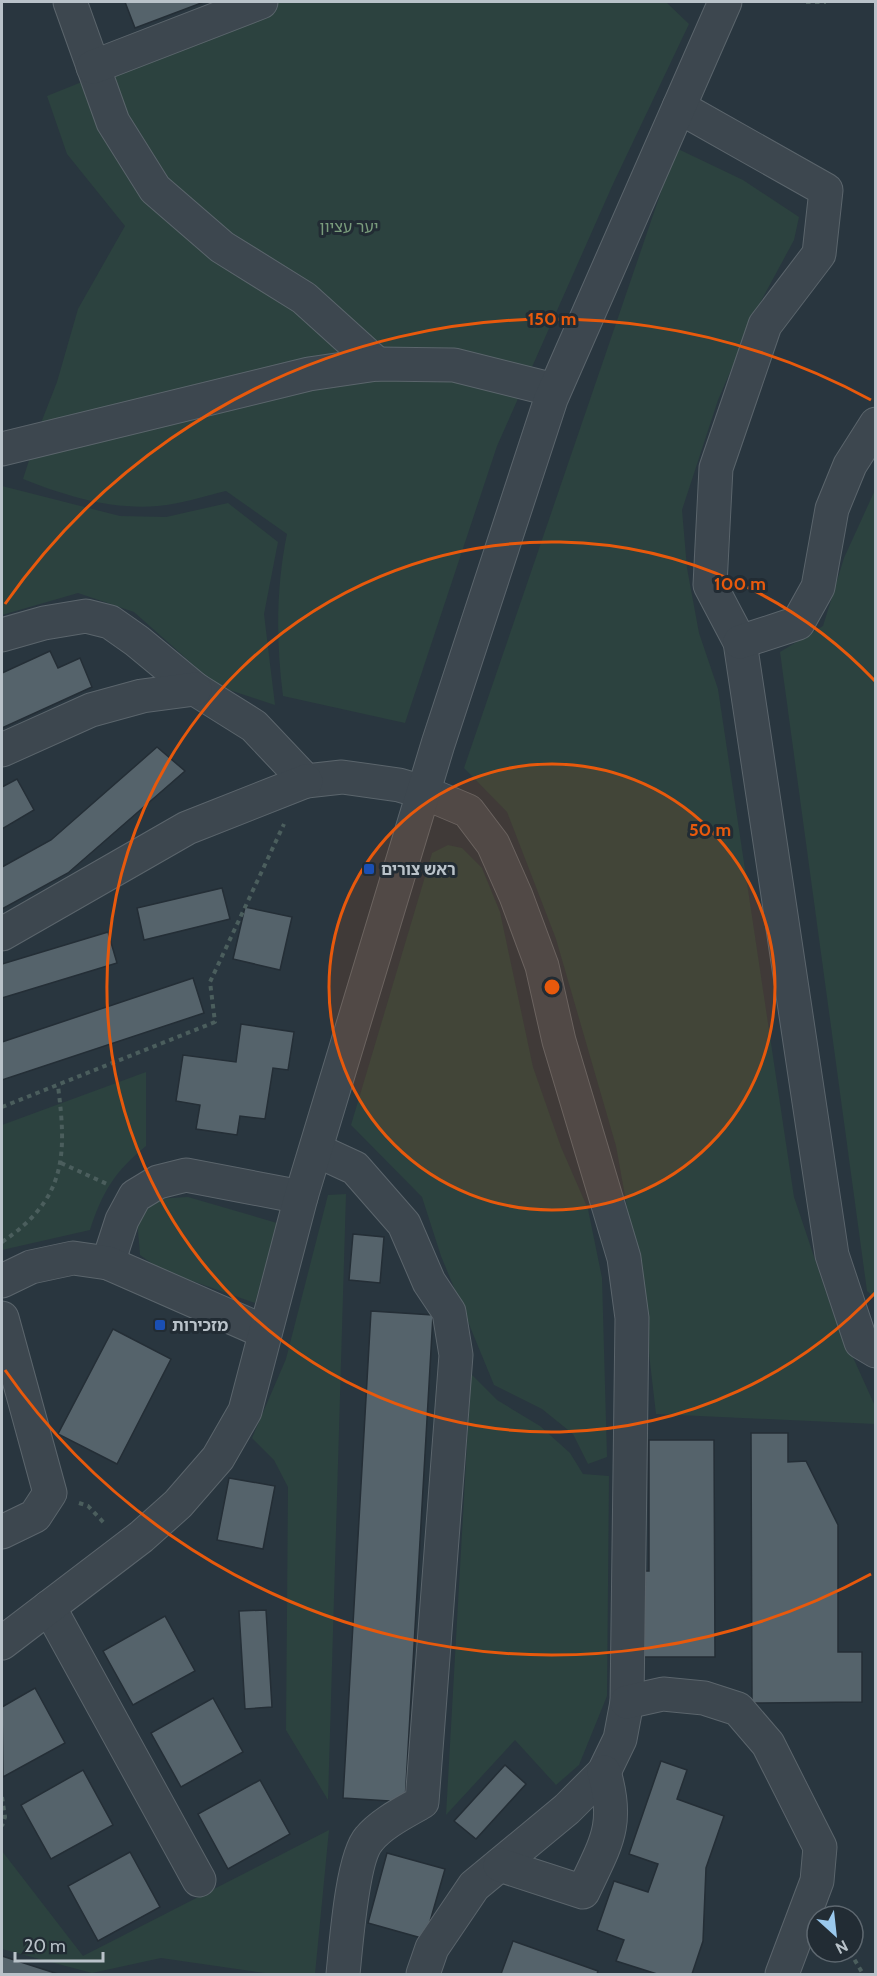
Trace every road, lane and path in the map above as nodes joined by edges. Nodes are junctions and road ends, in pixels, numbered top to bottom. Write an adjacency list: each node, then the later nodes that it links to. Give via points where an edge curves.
1 (70, 2): 6 (street)
2 (261, 2): 6 (street)
3 (725, 2): 7 (street)
4 (806, 2): 5 (path)
5 (826, 2)
6 (93, 67): 8 (street, via 113,122 155,189 222,247 304,298)
7 (679, 107): 9 (street); 13 (street, via 826,190 819,254 765,326 716,468 710,585)
8 (377, 364): 9 (street, via 454,365); 11 (street, via 309,374)
9 (554, 390): 17 (street)
10 (876, 424): 13 (street, via 850,465 832,509 818,587 798,623)
11 (2, 449)
12 (2, 635): 14 (street, via 86,616 110,622)
13 (740, 642): 30 (street, via 832,1255 861,1342)
14 (195, 689): 15 (street, via 142,696 91,710); 16 (street, via 254,726)
15 (2, 750)
16 (306, 781): 17 (street, via 342,777); 18 (street, via 187,828); 19 (path, via 210,982 215,1022)
17 (423, 792): 21 (street); 36 (street, via 468,811 493,844 516,896 542,966 624,1258 632,1318)
18 (2, 934)
19 (58, 1086): 20 (path); 22 (path, via 64,1134)
20 (2, 1107)
21 (316, 1150): 24 (street); 42 (street, via 356,1168 404,1224 429,1282 449,1312 456,1354 422,1802 367,1840 354,1882)
22 (61, 1163): 23 (path); 25 (path, via 44,1205)
23 (135, 1196): 24 (street, via 158,1182 186,1175); 26 (street, via 122,1220)
24 (301, 1197): 29 (street)
25 (2, 1242)
26 (108, 1263): 27 (street, via 73,1258 31,1267); 29 (street)
27 (2, 1281)
28 (2, 1318): 31 (street)
29 (265, 1332): 33 (street, via 245,1411 218,1458 178,1504)
30 (876, 1351)
31 (50, 1493): 32 (street, via 35,1516); 33 (path, via 88,1506)
32 (2, 1532)
33 (128, 1546): 34 (street)
34 (49, 1607): 35 (street); 41 (street)
35 (2, 1643)
36 (627, 1702): 37 (street, via 620,1739); 44 (street, via 663,1694 704,1698 738,1709 768,1744 820,1847 817,1881)
37 (604, 1772): 40 (street, via 567,1809); 40 (street, via 610,1792 612,1830 583,1892)
38 (2, 1797): 39 (path)
39 (2, 1826)
40 (500, 1864): 43 (street, via 474,1886 432,1948)
41 (199, 1880)
42 (343, 1974)
43 (423, 1974)
44 (782, 1974)

